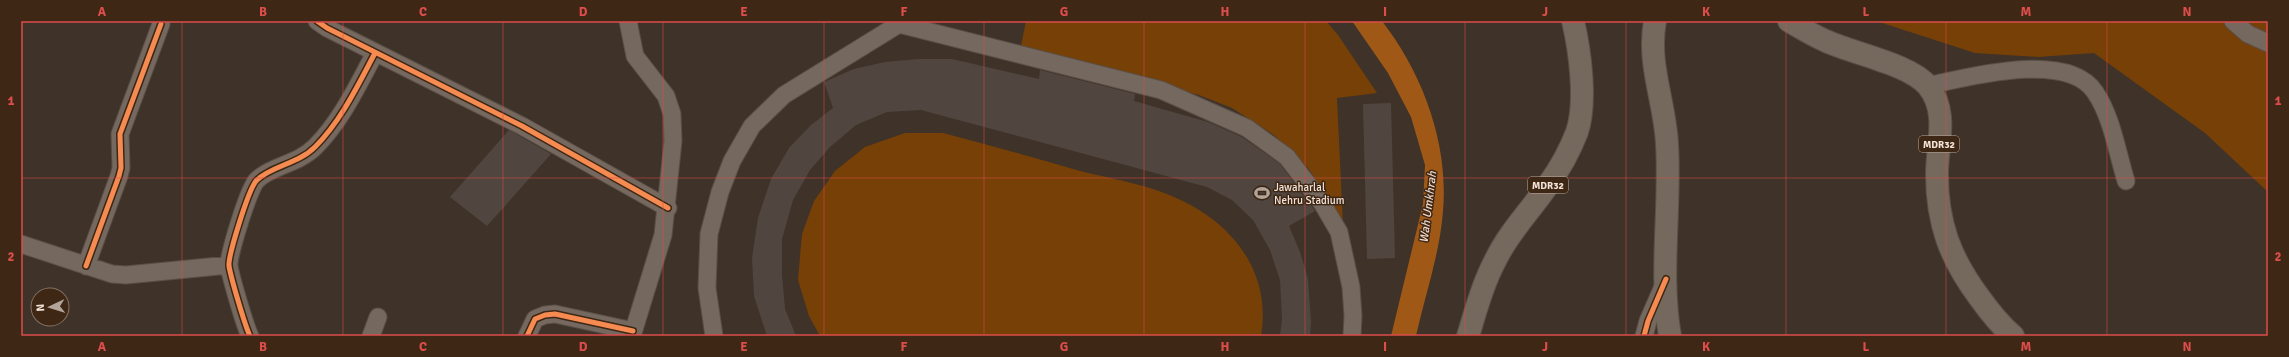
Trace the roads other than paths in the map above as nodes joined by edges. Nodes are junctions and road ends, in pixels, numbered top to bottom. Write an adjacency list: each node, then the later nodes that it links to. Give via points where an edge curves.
1 (318, 21): 10 (street)
2 (628, 21): 13 (street, via 635,56 666,96 672,114 673,141)
3 (1573, 21): 25 (main road, MDR32, via 1579,47 1581,77 1581,106 1577,131 1549,184 1496,259 1483,288)
4 (1655, 21): 17 (main road, via 1652,38 1653,64 1667,143 1669,204)
5 (1789, 21): 11 (main road, MDR32, via 1826,41 1913,74)
6 (2233, 21): 9 (street, via 2248,34)
7 (900, 23): 23 (street, via 784,95 752,126 732,160 709,234 707,288); 24 (street, via 1161,90 1247,128 1287,157 1322,203 1339,232 1351,286)
8 (161, 24): 16 (street, via 120,134 118,176)
9 (2268, 43)
10 (375, 52): 13 (street, via 522,126); 15 (street, via 352,96 330,130 315,147 298,160 258,179 252,185)
11 (1927, 86): 12 (street, via 1999,71 2032,69 2067,72 2085,80 2096,92 2109,123); 28 (main road, MDR32, via 1938,102 1941,122 1937,173 1938,201 1947,243 1962,274 1986,308)
12 (2126, 181)
13 (668, 208): 19 (street, via 663,235)
14 (21, 244): 16 (street)
15 (229, 265): 16 (street, via 126,275 112,274); 20 (street)
16 (86, 266)
17 (1666, 279): 26 (street); 27 (main road)
18 (378, 317): 21 (street)
19 (632, 334): 22 (street, via 555,314 545,314 535,319)
20 (250, 336)
21 (371, 336)
22 (527, 336)
23 (714, 336)
24 (1352, 336)
25 (1468, 336)
26 (1644, 336)
27 (1670, 336)
28 (2013, 336)

